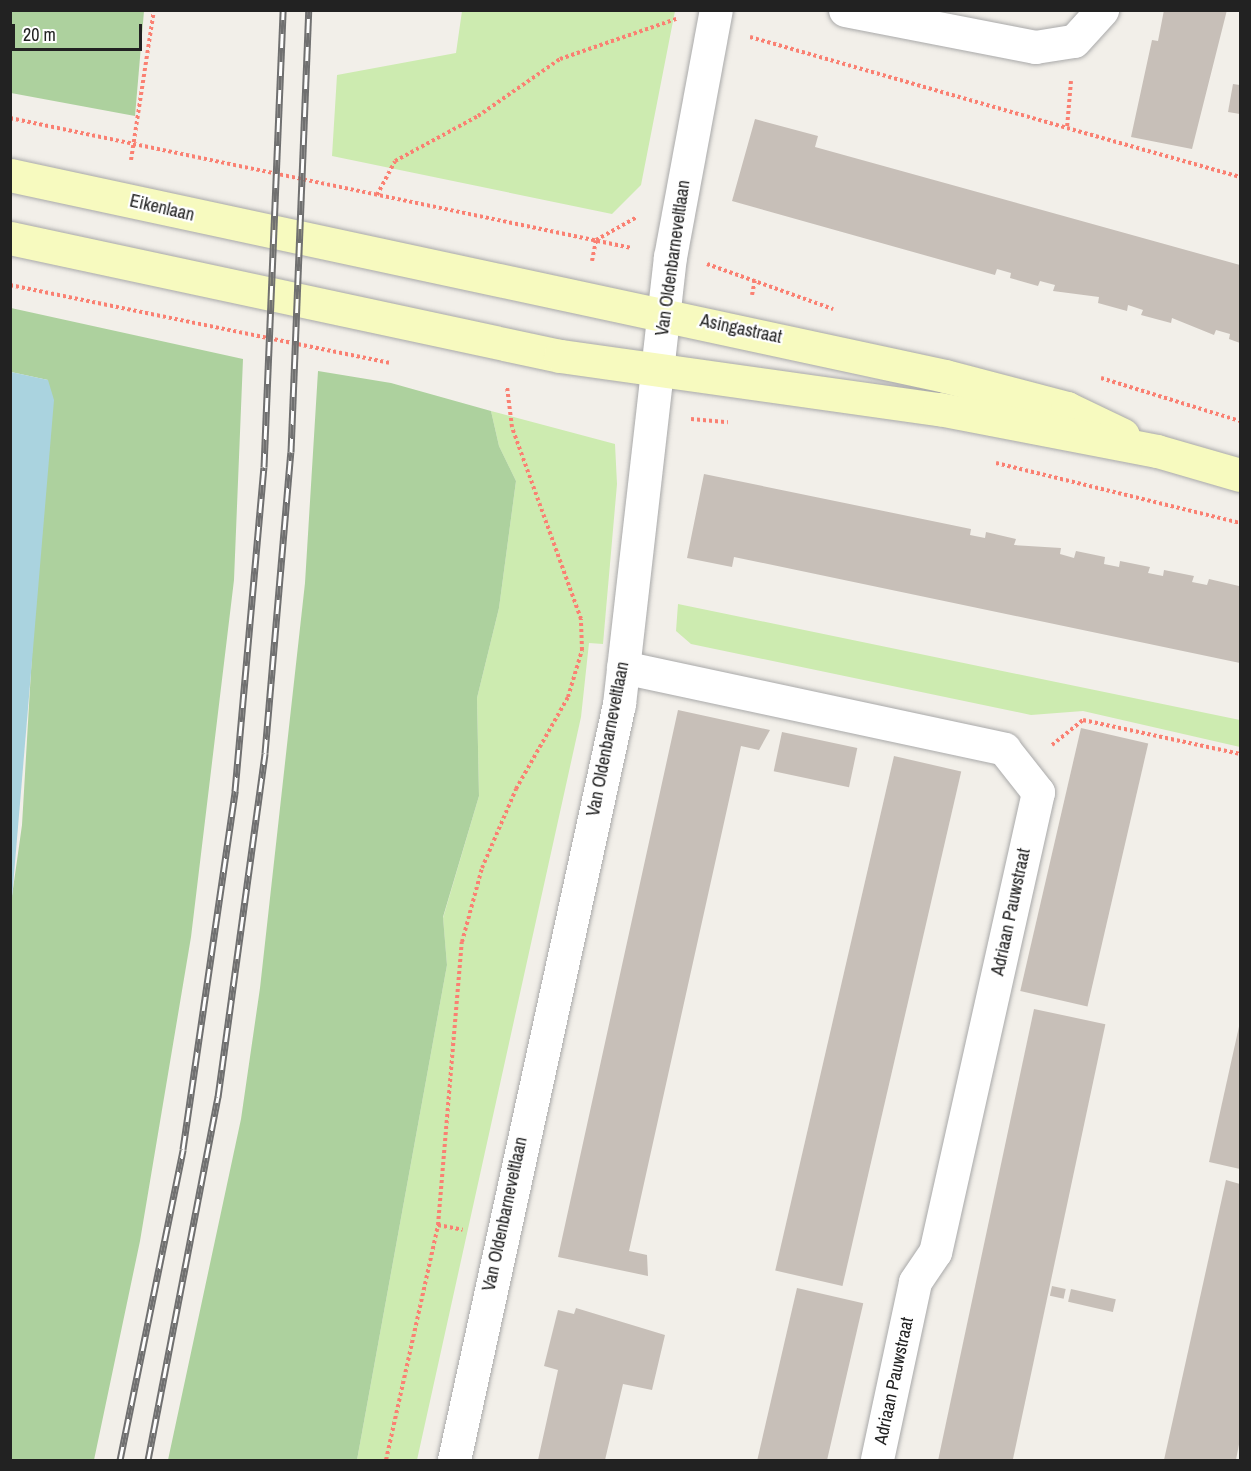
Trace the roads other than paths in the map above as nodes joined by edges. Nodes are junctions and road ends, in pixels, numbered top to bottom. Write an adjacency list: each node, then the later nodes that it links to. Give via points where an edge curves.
1 (716, 10): 7 (street, Van Oldenbarneveltlaan, via 670,257)
2 (845, 10): 3 (street, via 1035,47 1074,41)
3 (1102, 10)
4 (10, 175): 6 (main road, Eikenlaan)
5 (10, 238): 8 (main road, Asingastraat, via 560,356)
6 (314, 242): 7 (main road, Asingastraat)
7 (664, 313): 8 (street, Van Oldenbarneveltlaan); 9 (main road, Asingastraat, via 1067,408)
8 (659, 370): 9 (main road, Asingastraat, via 939,409); 11 (street, Van Oldenbarneveltlaan)
9 (1157, 451): 10 (main road, Asingastraat)
10 (1240, 475)
11 (623, 667): 12 (street, Van Oldenbarneveltlaan); 13 (street, Adriaan Pauwstraat, via 1004,749 1022,766 1038,792 936,1252 915,1282)
12 (454, 1461)
13 (877, 1461)

